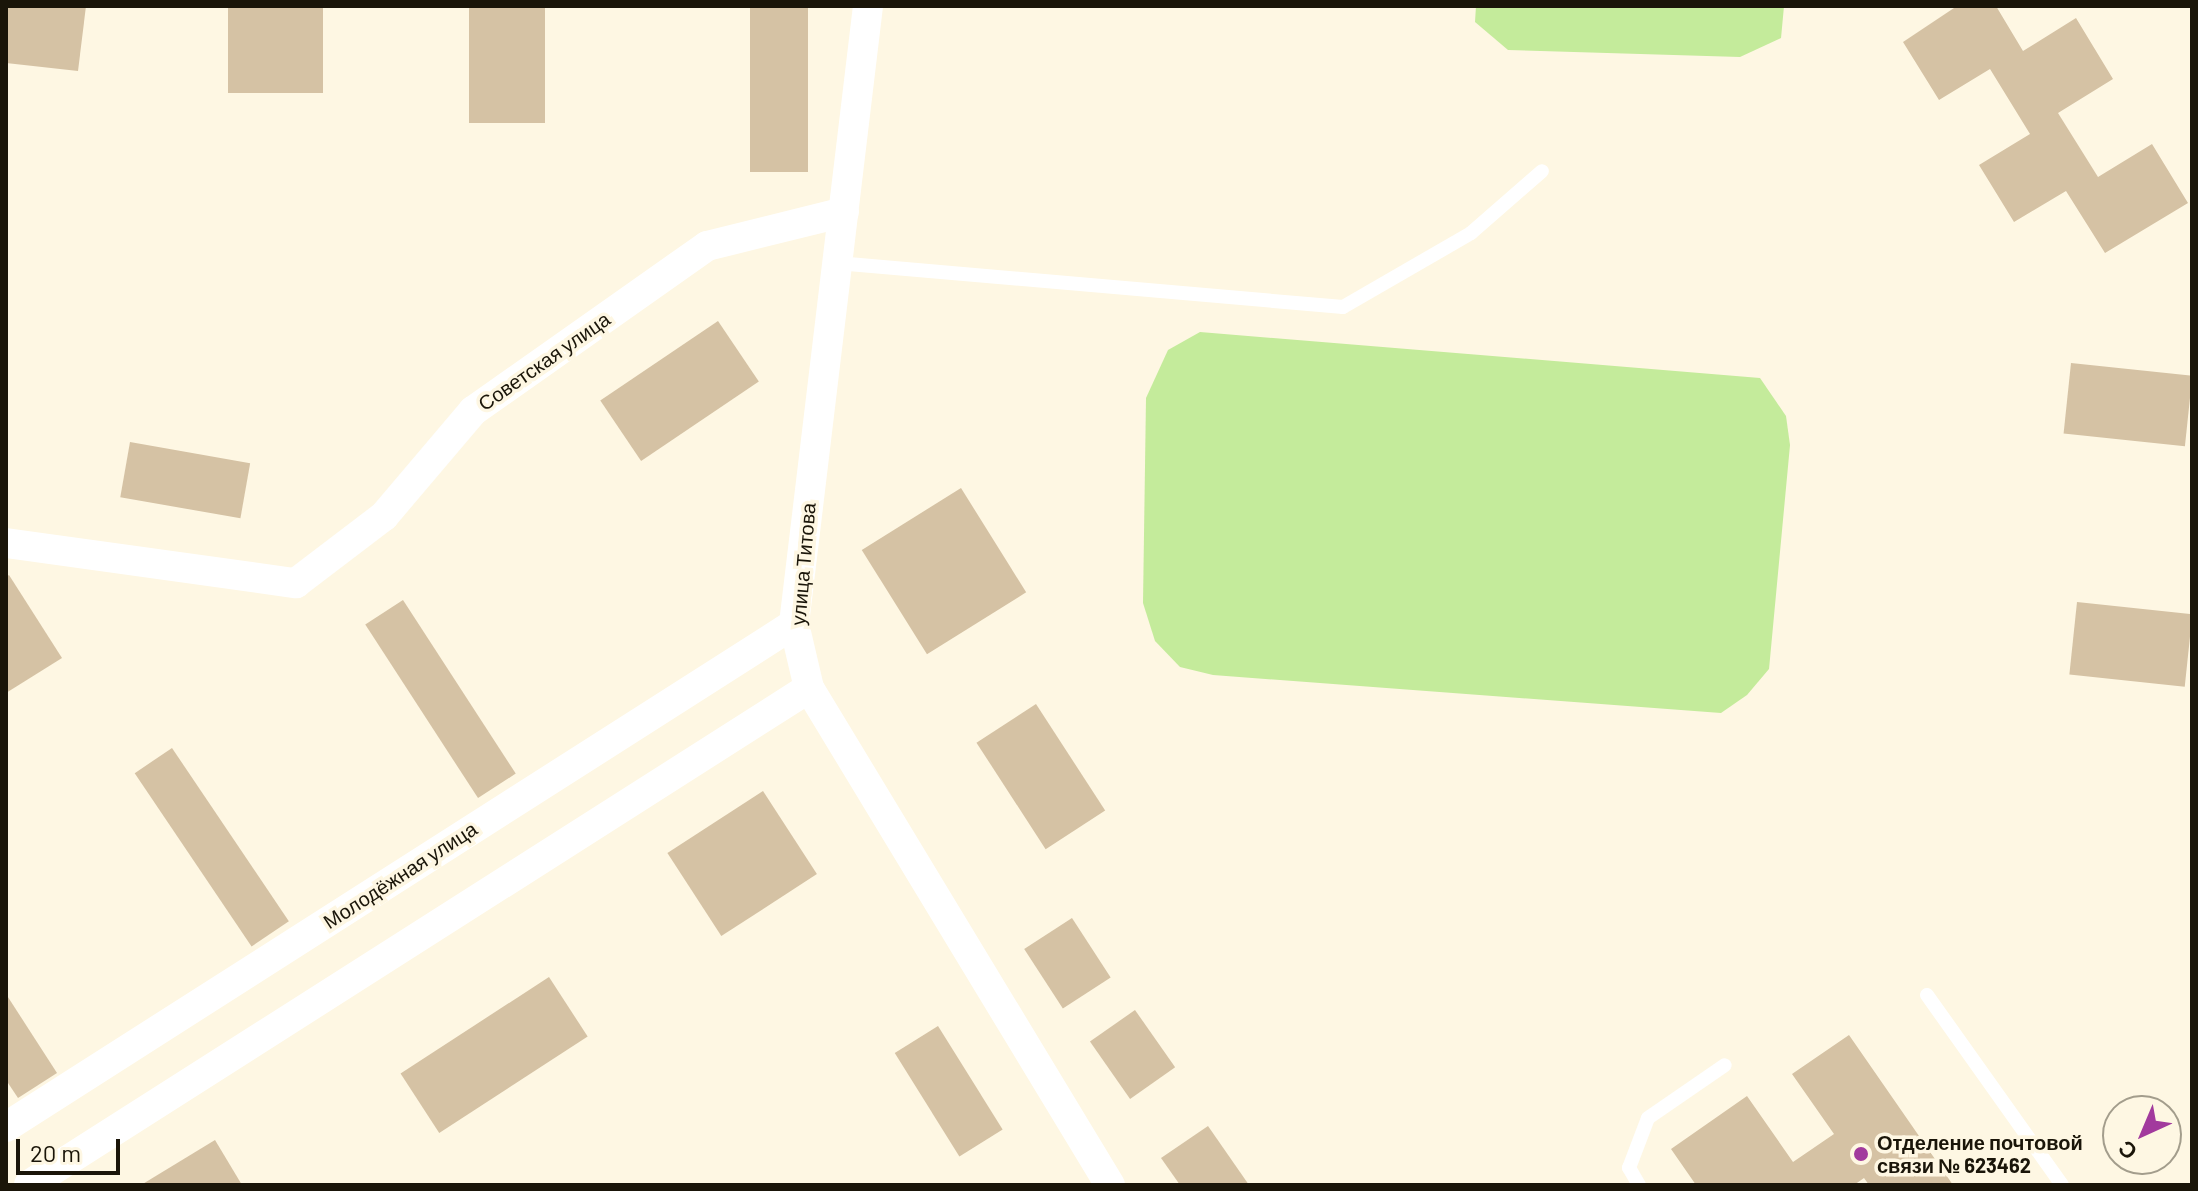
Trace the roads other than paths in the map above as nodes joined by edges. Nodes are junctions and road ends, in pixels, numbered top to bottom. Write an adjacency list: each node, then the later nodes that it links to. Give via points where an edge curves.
1 (868, 6): 3 (street, улица Титова)
2 (1542, 171): 4 (lane, via 1471,233 1343,307)
3 (844, 212): 4 (street, улица Титова); 5 (street, Советская улица, via 707,246 473,411 384,516 296,583)
4 (837, 263): 6 (street, улица Титова)
5 (6, 543)
6 (794, 624): 7 (street, улица Титова); 10 (street, Молодёжная улица)
7 (809, 688): 11 (street); 12 (street, улица Титова)
8 (1927, 995): 14 (lane)
9 (1725, 1065): 13 (lane, via 1648,1118 1629,1168)
10 (6, 1127)
11 (29, 1185)
12 (1110, 1185)
13 (1639, 1185)
14 (2062, 1185)

